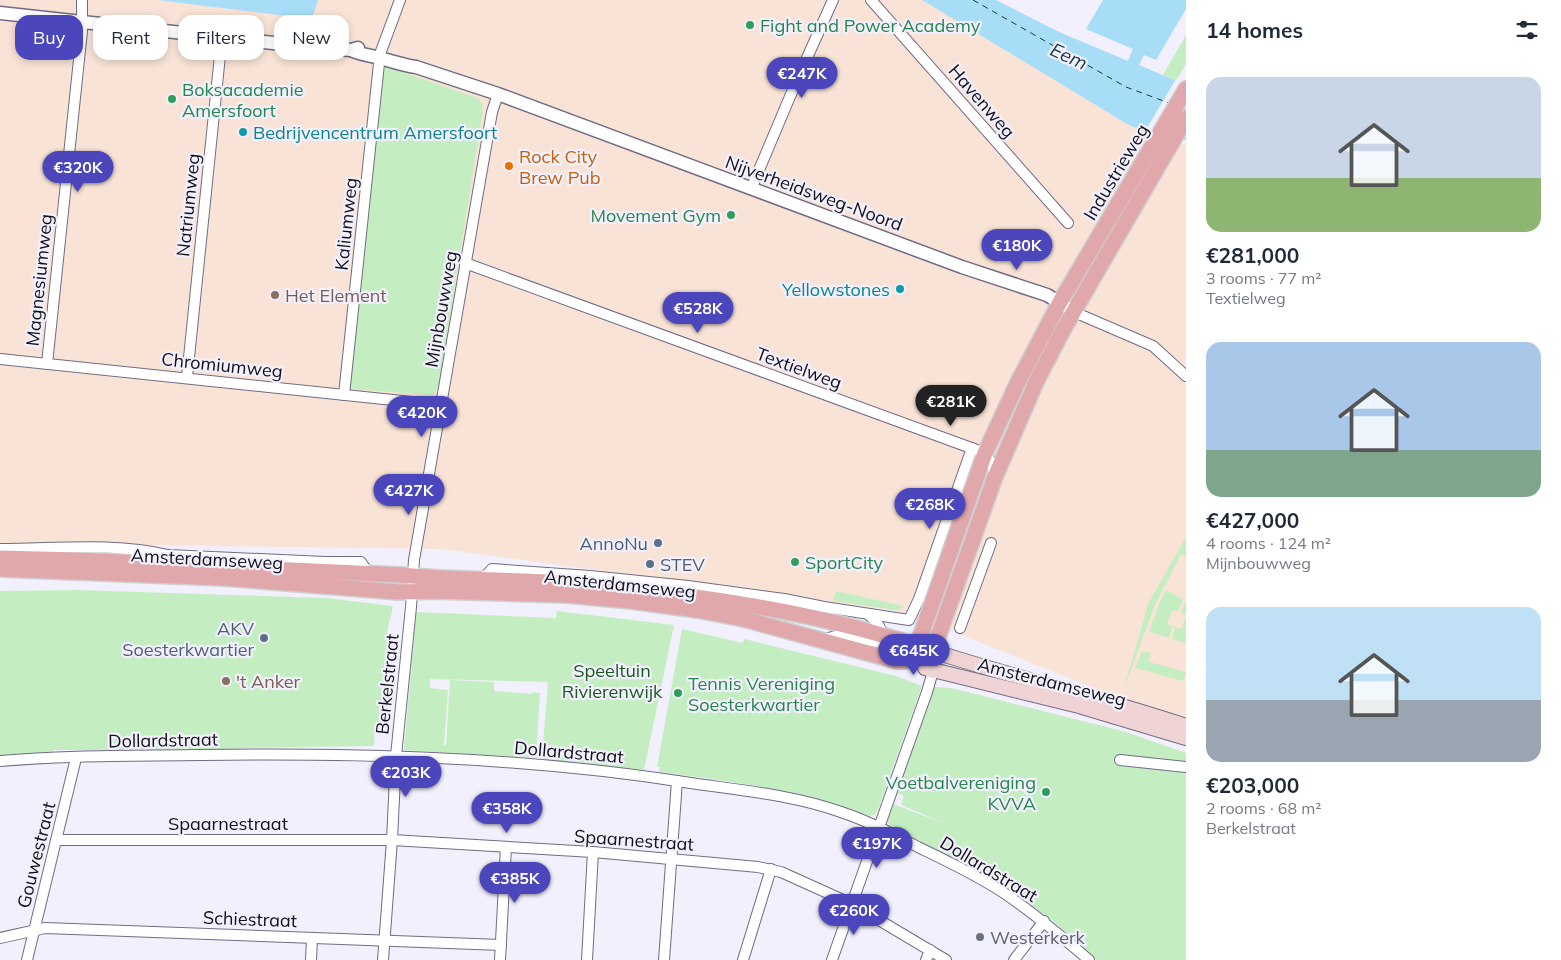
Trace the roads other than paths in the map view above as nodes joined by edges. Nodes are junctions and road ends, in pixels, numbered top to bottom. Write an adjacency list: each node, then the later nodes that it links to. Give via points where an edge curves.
1 (82, 0): 7 (street, Magnesiumweg)
2 (400, 0): 11 (street)
3 (833, 0): 18 (street)
4 (871, 0): 19 (street, Havenweg)
5 (0, 13): 6 (street, Nijverheidsweg-Noord)
6 (20, 15)
7 (82, 15)
8 (83, 21): 9 (street, Nijverheidsweg-Noord)
9 (178, 31)
10 (264, 41): 11 (street, Nijverheidsweg-Noord, via 352,50 366,48)
11 (381, 54): 15 (street, Nijverheidsweg-Noord, via 408,60 416,66); 27 (street, Kaliumweg)
12 (79, 60): 24 (street, Magnesiumweg)
13 (220, 60): 26 (street, Natriumweg)
14 (1186, 89): 17 (main road, Industrieweg)
15 (498, 94): 18 (street, Nijverheidsweg-Noord); 20 (street, Mijnbouwweg)
16 (1186, 118): 17 (main road, Industrieweg)
17 (1166, 138): 21 (main road, Industrieweg); 22 (main road, Industrieweg)
18 (751, 189): 21 (street, Nijverheidsweg-Noord)
19 (1068, 223)
20 (465, 262): 28 (street, Mijnbouwweg); 29 (street, Textielweg)
21 (1060, 302): 22 (street, Nijverheidsweg-Noord); 29 (main road, Industrieweg)
22 (1074, 312): 25 (street, Nijverheidsweg-Noord, via 1153,346); 30 (main road, Industrieweg, via 1036,380)
23 (0, 358): 24 (street, Chromiumweg)
24 (47, 364): 26 (street, Chromiumweg)
25 (1186, 376)
26 (187, 377): 27 (street, Chromiumweg)
27 (344, 394): 28 (street, Chromiumweg)
28 (441, 405): 38 (street, Mijnbouwweg)
29 (979, 451): 30 (street, via 991,462); 42 (street, Industrieweg); 46 (main road, Industrieweg)
30 (995, 477): 31 (main road, Industrieweg)
31 (971, 544): 43 (street, via 990,547); 46 (main road, Industrieweg)
32 (66, 548): 33 (street, Amsterdamseweg); 35 (street); 37 (street, Amsterdamseweg, via 361,562)
33 (0, 549)
34 (0, 558): 35 (main road, Amsterdamseweg)
35 (78, 560): 37 (main road, Amsterdamseweg)
36 (0, 569): 40 (main road, Amsterdamseweg, via 224,578)
37 (369, 574): 38 (main road, Amsterdamseweg)
38 (413, 576): 39 (main road, Amsterdamseweg); 40 (street)
39 (481, 580): 41 (street, Amsterdamseweg, via 492,569 590,576 697,587); 44 (main road, Amsterdamseweg, via 566,583 686,596 791,613)
40 (412, 592): 45 (main road, Amsterdamseweg, via 566,595 631,601 687,608); 51 (street, Berkelstraat)
41 (868, 614): 42 (street, Amsterdamseweg); 44 (street, via 879,625)
42 (909, 620)
43 (960, 628)
44 (880, 635): 45 (street, Amsterdamseweg, via 877,642 839,635); 46 (main road, Amsterdamseweg)
45 (821, 640): 47 (main road, Amsterdamseweg)
46 (924, 653): 47 (main road); 48 (main road, via 922,664); 49 (main road, Amsterdamseweg, via 1124,706)
47 (897, 661): 48 (main road, Amsterdamseweg)
48 (933, 671): 50 (main road, Amsterdamseweg, via 1105,713); 57 (street)
49 (1186, 726)
50 (1186, 738)
51 (396, 756): 52 (street, Dollardstraat, via 268,754); 56 (street, Dollardstraat, via 585,768); 59 (street, Berkelstraat)
52 (76, 758): 54 (street, Dollardstraat); 58 (street, Gouwestraat)
53 (1120, 760): 55 (street)
54 (0, 761)
55 (1186, 767)
56 (677, 781): 57 (street, Dollardstraat, via 815,804); 62 (street)
57 (878, 826): 64 (street); 65 (street, Dollardstraat, via 998,889)
58 (56, 840): 59 (street, Spaarnestraat); 66 (street, Gouwestraat)
59 (392, 840): 60 (street, Spaarnestraat); 69 (street, Berkelstraat)
60 (506, 847): 61 (street, Spaarnestraat); 70 (street)
61 (593, 852): 62 (street, Spaarnestraat); 76 (street)
62 (671, 859): 63 (street, Spaarnestraat); 77 (street)
63 (771, 869): 64 (street, Spaarnestraat); 78 (street)
64 (852, 904): 71 (street, Spaarnestraat); 79 (street)
65 (1044, 921): 82 (street); 83 (street, Dollardstraat)
66 (34, 930): 67 (street, Schiestraat); 68 (street, Schiestraat); 72 (street, Gouwestraat)
67 (0, 938)
68 (312, 938): 69 (street, Schiestraat); 73 (street)
69 (384, 940): 70 (street, Schiestraat); 74 (street, Berkelstraat)
70 (501, 945): 75 (street)
71 (930, 950): 80 (street); 81 (street, Spaarnestraat)
72 (27, 960)
73 (311, 960)
74 (383, 960)
75 (500, 960)
76 (587, 960)
77 (664, 960)
78 (743, 960)
79 (832, 960)
80 (926, 960)
81 (946, 960)
82 (1014, 960)
83 (1089, 960)

